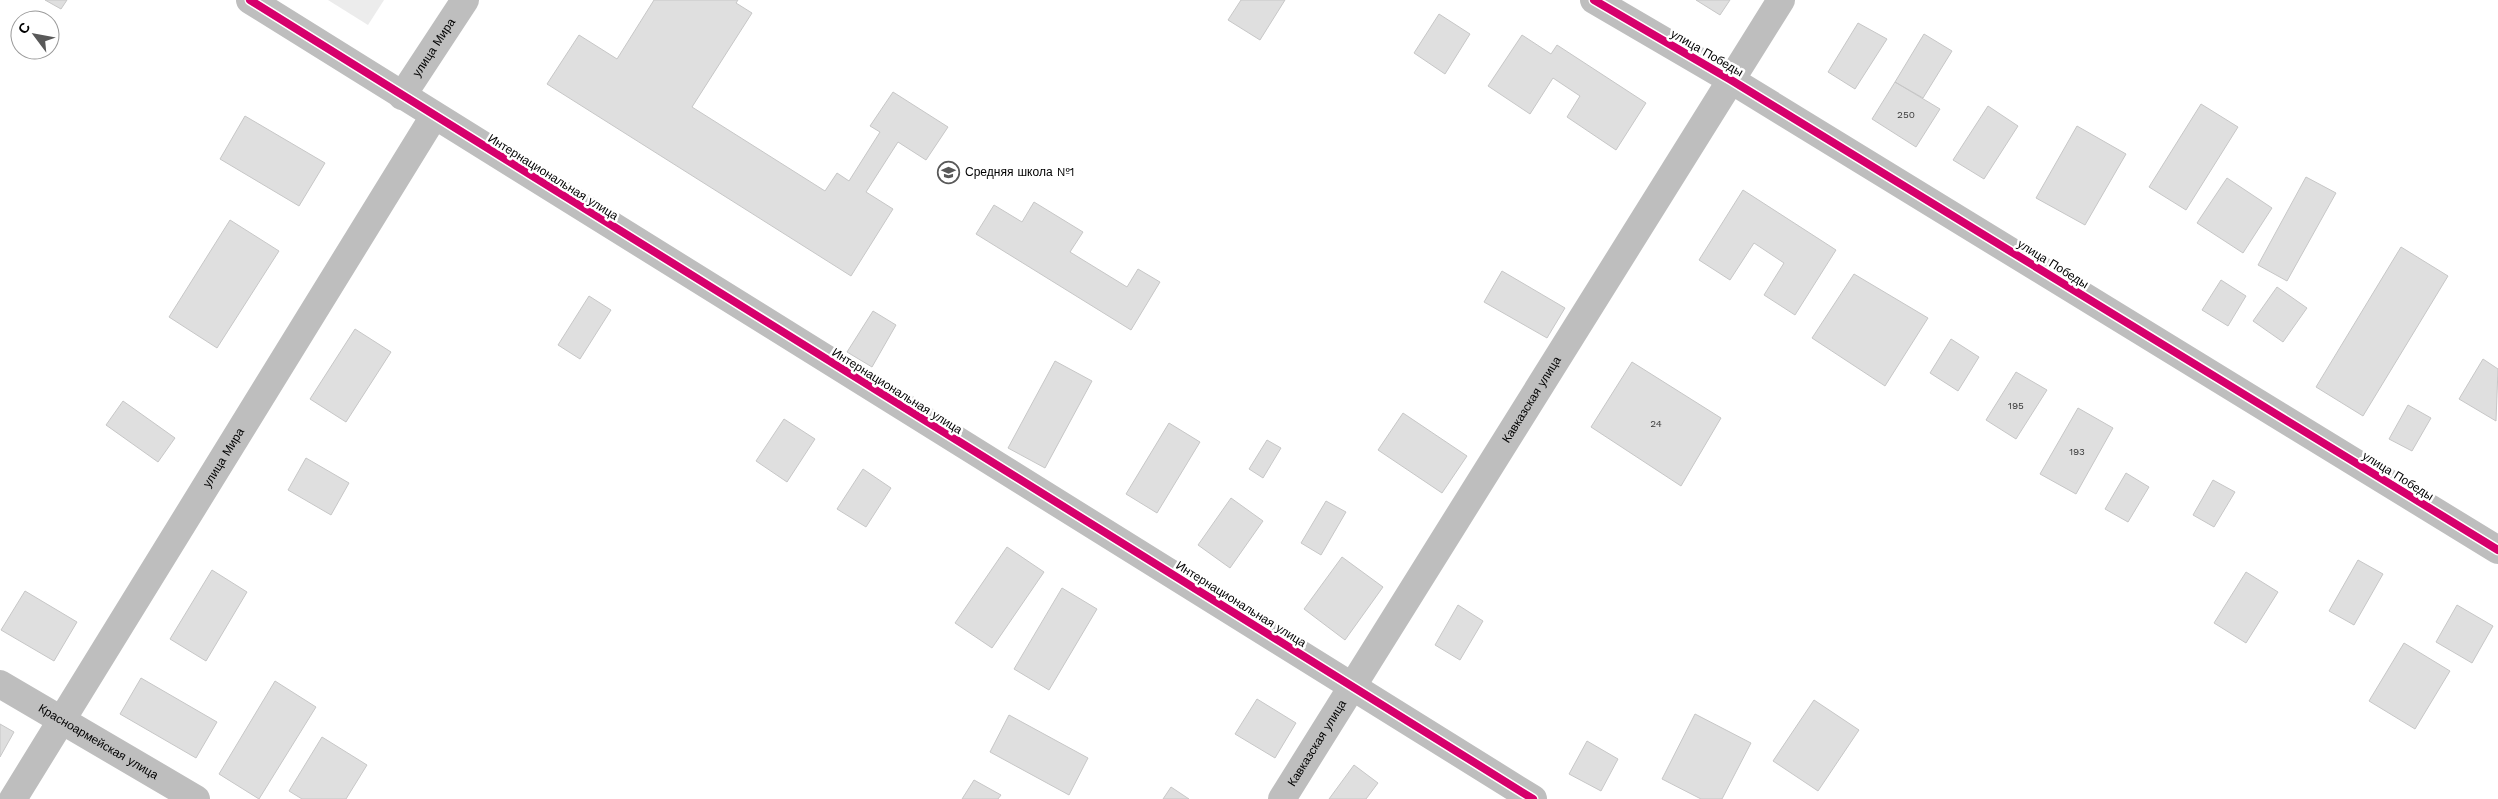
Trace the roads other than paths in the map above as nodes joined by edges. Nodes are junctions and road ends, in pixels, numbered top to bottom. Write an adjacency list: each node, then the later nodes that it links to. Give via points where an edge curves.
1 (250, 0): 6 (street, Интернациональная улица)
2 (465, 0): 6 (street, улица Мира)
3 (1594, 0): 5 (street, улица Победы)
4 (1781, 0): 5 (street, Кавказская улица)
5 (1731, 80): 8 (street, улица Победы); 10 (street, Кавказская улица)
6 (402, 96): 7 (street, Интернациональная улица)
7 (434, 116): 10 (street, Интернациональная улица); 11 (street, улица Мира)
8 (2498, 550)
9 (0, 684): 11 (street, Красноармейская улица)
10 (1351, 686): 14 (street, Кавказская улица); 15 (street, Интернациональная улица)
11 (60, 720): 12 (street, улица Мира); 13 (street, Красноармейская улица)
12 (12, 799)
13 (196, 799)
14 (1282, 799)
15 (1533, 799)

